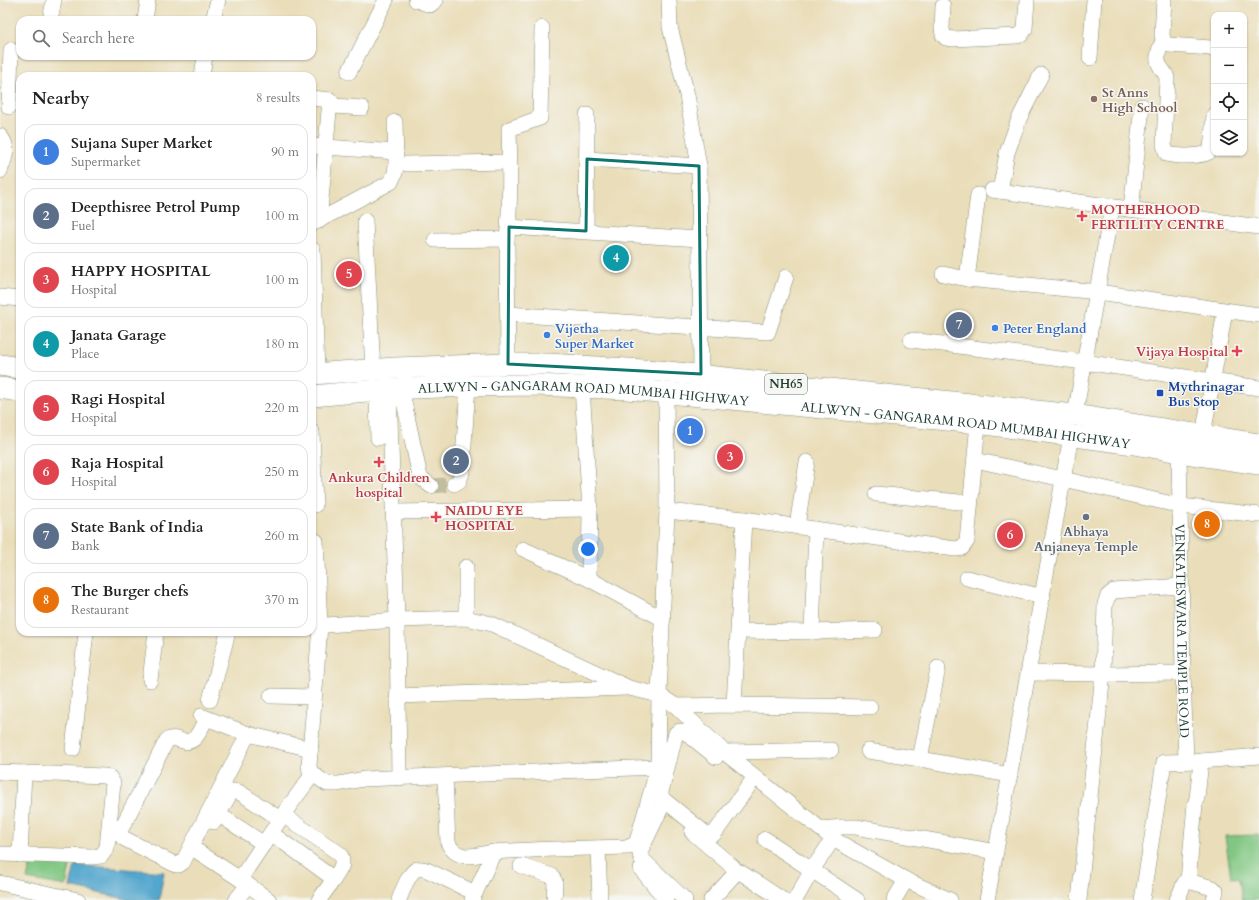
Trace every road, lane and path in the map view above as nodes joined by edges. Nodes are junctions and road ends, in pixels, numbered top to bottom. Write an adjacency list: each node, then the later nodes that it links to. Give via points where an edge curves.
1 (54, 0): 12 (street)
2 (148, 0): 13 (street)
3 (218, 0): 14 (street)
4 (386, 0): 22 (street)
5 (416, 0): 6 (street, via 430,5)
6 (436, 0)
7 (1027, 0): 11 (street, via 1025,29 1017,36 946,38 942,28)
8 (1094, 0): 19 (street)
9 (1164, 0): 16 (street)
10 (669, 3): 38 (street, via 670,27 687,96)
11 (942, 6)
12 (51, 16)
13 (146, 16)
14 (214, 16)
15 (542, 28): 36 (street, via 540,118 508,129)
16 (1164, 43): 17 (street); 30 (street, via 1161,45 1158,60 1167,78 1164,145 1167,154 1198,155 1209,152)
17 (1211, 48)
18 (10, 50): 27 (street)
19 (1090, 58)
20 (204, 60): 21 (street)
21 (203, 72)
22 (349, 72)
23 (1041, 76): 41 (street, via 1019,119 996,190)
24 (316, 98): 25 (street)
25 (330, 100): 28 (street, via 334,106); 33 (street)
26 (1142, 106): 42 (street)
27 (9, 107)
28 (362, 108)
29 (586, 115): 35 (street)
30 (1214, 120)
31 (395, 122): 34 (street)
32 (0, 136): 39 (street, via 4,140 7,154)
33 (318, 146): 34 (street); 44 (street)
34 (396, 152): 44 (street, via 395,173 391,182)
35 (586, 159): 38 (street); 46 (street)
36 (509, 162): 37 (street); 47 (street)
37 (407, 164)
38 (700, 166): 48 (street)
39 (0, 171)
40 (978, 195): 52 (street)
41 (1112, 207): 42 (street); 53 (street)
42 (1131, 210): 45 (street)
43 (365, 221): 65 (street)
44 (316, 222)
45 (1259, 227)
46 (586, 231): 47 (street); 48 (street)
47 (508, 233): 49 (street); 56 (street)
48 (700, 238): 59 (street)
49 (435, 240)
50 (942, 274): 52 (street)
51 (786, 277): 59 (street, via 768,332)
52 (967, 279): 53 (street)
53 (1098, 292): 57 (street); 61 (street)
54 (0, 297): 55 (street)
55 (16, 299)
56 (508, 314): 59 (street); 62 (street)
57 (1225, 314): 58 (street); 68 (street)
58 (1259, 315)
59 (700, 328): 67 (street)
60 (911, 340): 61 (street)
61 (1084, 362): 68 (street); 77 (street)
62 (508, 364): 65 (highway, ALLWYN - GANGARAM ROAD MUMBAI HIGHWAY / NH65); 67 (highway, ALLWYN - GANGARAM ROAD MUMBAI HIGHWAY / NH65, via 549,364)
63 (0, 365): 64 (highway)
64 (16, 367)
65 (373, 370): 66 (highway, ALLWYN - GANGARAM ROAD MUMBAI HIGHWAY / NH65)
66 (316, 374)
67 (700, 374): 77 (highway, ALLWYN - GANGARAM ROAD MUMBAI HIGHWAY / NH65)
68 (1212, 381): 72 (street); 79 (street)
69 (468, 386): 71 (highway, ALLWYN - GANGARAM ROAD MUMBAI HIGHWAY / NH65, via 536,385); 73 (highway, ALLWYN - GANGARAM ROAD MUMBAI HIGHWAY / NH65); 89 (street, via 462,474 459,481)
70 (0, 388): 74 (highway)
71 (582, 388): 75 (highway, ALLWYN - GANGARAM ROAD MUMBAI HIGHWAY / NH65, via 627,389); 94 (street)
72 (1259, 388)
73 (389, 389): 76 (highway, ALLWYN - GANGARAM ROAD MUMBAI HIGHWAY / NH65); 81 (street); 90 (street, via 420,477); 96 (street)
74 (16, 391)
75 (666, 394): 78 (highway, ALLWYN - GANGARAM ROAD MUMBAI HIGHWAY / NH65); 95 (street)
76 (316, 396)
77 (1075, 415): 79 (highway, ALLWYN - GANGARAM ROAD MUMBAI HIGHWAY / NH65)
78 (978, 423): 80 (highway, ALLWYN - GANGARAM ROAD MUMBAI HIGHWAY / NH65); 85 (street)
79 (1203, 435): 82 (highway, ALLWYN - GANGARAM ROAD MUMBAI HIGHWAY / NH65)
80 (1071, 436): 83 (highway, ALLWYN - GANGARAM ROAD MUMBAI HIGHWAY / NH65); 88 (street)
81 (378, 438)
82 (1233, 440): 84 (highway, ALLWYN - GANGARAM ROAD MUMBAI HIGHWAY / NH65); 86 (highway)
83 (1179, 452): 86 (highway, ALLWYN - GANGARAM ROAD MUMBAI HIGHWAY / NH65); 93 (street)
84 (1257, 454): 86 (highway, ALLWYN - GANGARAM ROAD MUMBAI HIGHWAY / NH65)
85 (975, 460): 88 (street); 92 (street)
86 (1229, 460)
87 (807, 462): 99 (street)
88 (1064, 479): 93 (street); 107 (street)
89 (454, 484)
90 (431, 486)
91 (876, 494): 92 (street)
92 (970, 503): 100 (street, via 967,541 962,548)
93 (1181, 506): 97 (street, VENKATESWARA TEMPLE ROAD); 106 (street, VENKATESWARA TEMPLE ROAD)
94 (590, 509): 96 (street); 105 (street)
95 (667, 511): 98 (street); 109 (street)
96 (393, 512): 110 (street)
97 (1259, 516)
98 (744, 519): 99 (street); 113 (street)
99 (797, 526): 100 (street)
100 (816, 529): 114 (street)
101 (316, 541): 111 (street)
102 (523, 549): 105 (street)
103 (466, 567): 108 (street)
104 (967, 578): 107 (street)
105 (589, 580): 109 (street)
106 (1181, 586): 121 (street, VENKATESWARA TEMPLE ROAD); 122 (street, via 1114,591 1108,596 1105,604)
107 (1043, 596): 120 (street)
108 (466, 618): 110 (street); 124 (street, via 492,624)
109 (663, 619): 125 (street)
110 (397, 620): 111 (street); 128 (street)
111 (316, 626)
112 (875, 630): 114 (street)
113 (739, 631): 114 (street); 130 (street)
114 (812, 632)
115 (86, 636): 134 (street)
116 (156, 636): 123 (street)
117 (227, 636): 129 (street)
118 (316, 636): 127 (street)
119 (938, 668): 140 (street)
120 (1029, 673): 122 (street); 147 (street)
121 (1183, 673): 122 (street); 141 (street, VENKATESWARA TEMPLE ROAD)
122 (1103, 674): 192 (street)
123 (150, 680)
124 (629, 688): 125 (street); 128 (street)
125 (659, 695): 131 (street); 143 (street)
126 (271, 696): 127 (street)
127 (314, 696): 135 (street)
128 (398, 696): 149 (street)
129 (210, 700)
130 (734, 705): 131 (street); 132 (street)
131 (676, 706): 139 (street)
132 (870, 707)
133 (245, 739): 133 (street, via 203,720 196,738 192,741 184,742 175,738 167,740 120,831 123,838 176,865 183,862); 135 (street)
134 (73, 749)
135 (311, 749): 146 (street, via 309,766)
136 (832, 750): 139 (street)
137 (868, 751): 140 (street)
138 (1259, 756): 142 (street)
139 (728, 759): 150 (street); 150 (street, via 684,732 676,733 661,792 664,800 705,833 714,834)
140 (920, 759): 147 (street)
141 (1186, 761): 142 (street); 193 (street, via 1164,762)
142 (1201, 761): 172 (street)
143 (658, 767): 148 (street); 151 (street)
144 (0, 772): 145 (street)
145 (24, 773): 166 (street); 166 (street, via 105,776 113,783 107,848 101,856)
146 (313, 774): 149 (street, via 327,784); 154 (street)
147 (1010, 775): 164 (street)
148 (445, 776): 149 (street); 163 (street, via 448,843 452,850 466,856)
149 (399, 778)
150 (753, 781): 155 (street)
151 (650, 796): 152 (street); 160 (street, via 637,841)
152 (662, 806): 184 (street, via 641,850 640,858); 185 (street, via 733,867 733,876)
153 (218, 814): 154 (street, via 234,791); 156 (street); 161 (street)
154 (282, 817): 156 (street); 170 (street, via 340,854 343,860 342,867)
155 (821, 830): 158 (street); 164 (street, via 856,827)
156 (268, 838): 170 (street); 173 (street)
157 (765, 839): 167 (street)
158 (833, 839): 167 (street); 171 (street)
159 (598, 848): 160 (street); 162 (street); 182 (street)
160 (629, 848): 183 (street, via 643,872)
161 (197, 851): 169 (street); 173 (street)
162 (535, 851): 163 (street); 181 (street, via 526,867 553,878)
163 (494, 852): 175 (street)
164 (996, 852): 191 (street)
165 (0, 854): 166 (street)
166 (20, 855)
167 (812, 870): 187 (street); 188 (street)
168 (740, 872): 186 (street)
169 (183, 875)
170 (334, 879): 179 (street)
171 (906, 880): 189 (street); 190 (street)
172 (1188, 881): 194 (street, via 1184,882); 195 (street, via 1213,888 1216,891)
173 (244, 882): 177 (street); 178 (street)
174 (0, 883): 176 (street)
175 (474, 897): 180 (street, via 420,868 412,873)
176 (74, 900)
177 (236, 900)
178 (269, 900)
179 (319, 900)
180 (399, 900)
181 (554, 900)
182 (600, 900)
183 (666, 900)
184 (684, 900)
185 (711, 900)
186 (783, 900)
187 (795, 900)
188 (857, 900)
189 (894, 900)
190 (950, 900)
191 (987, 900)
192 (1079, 900)
193 (1142, 900)
194 (1177, 900)
195 (1214, 900)

